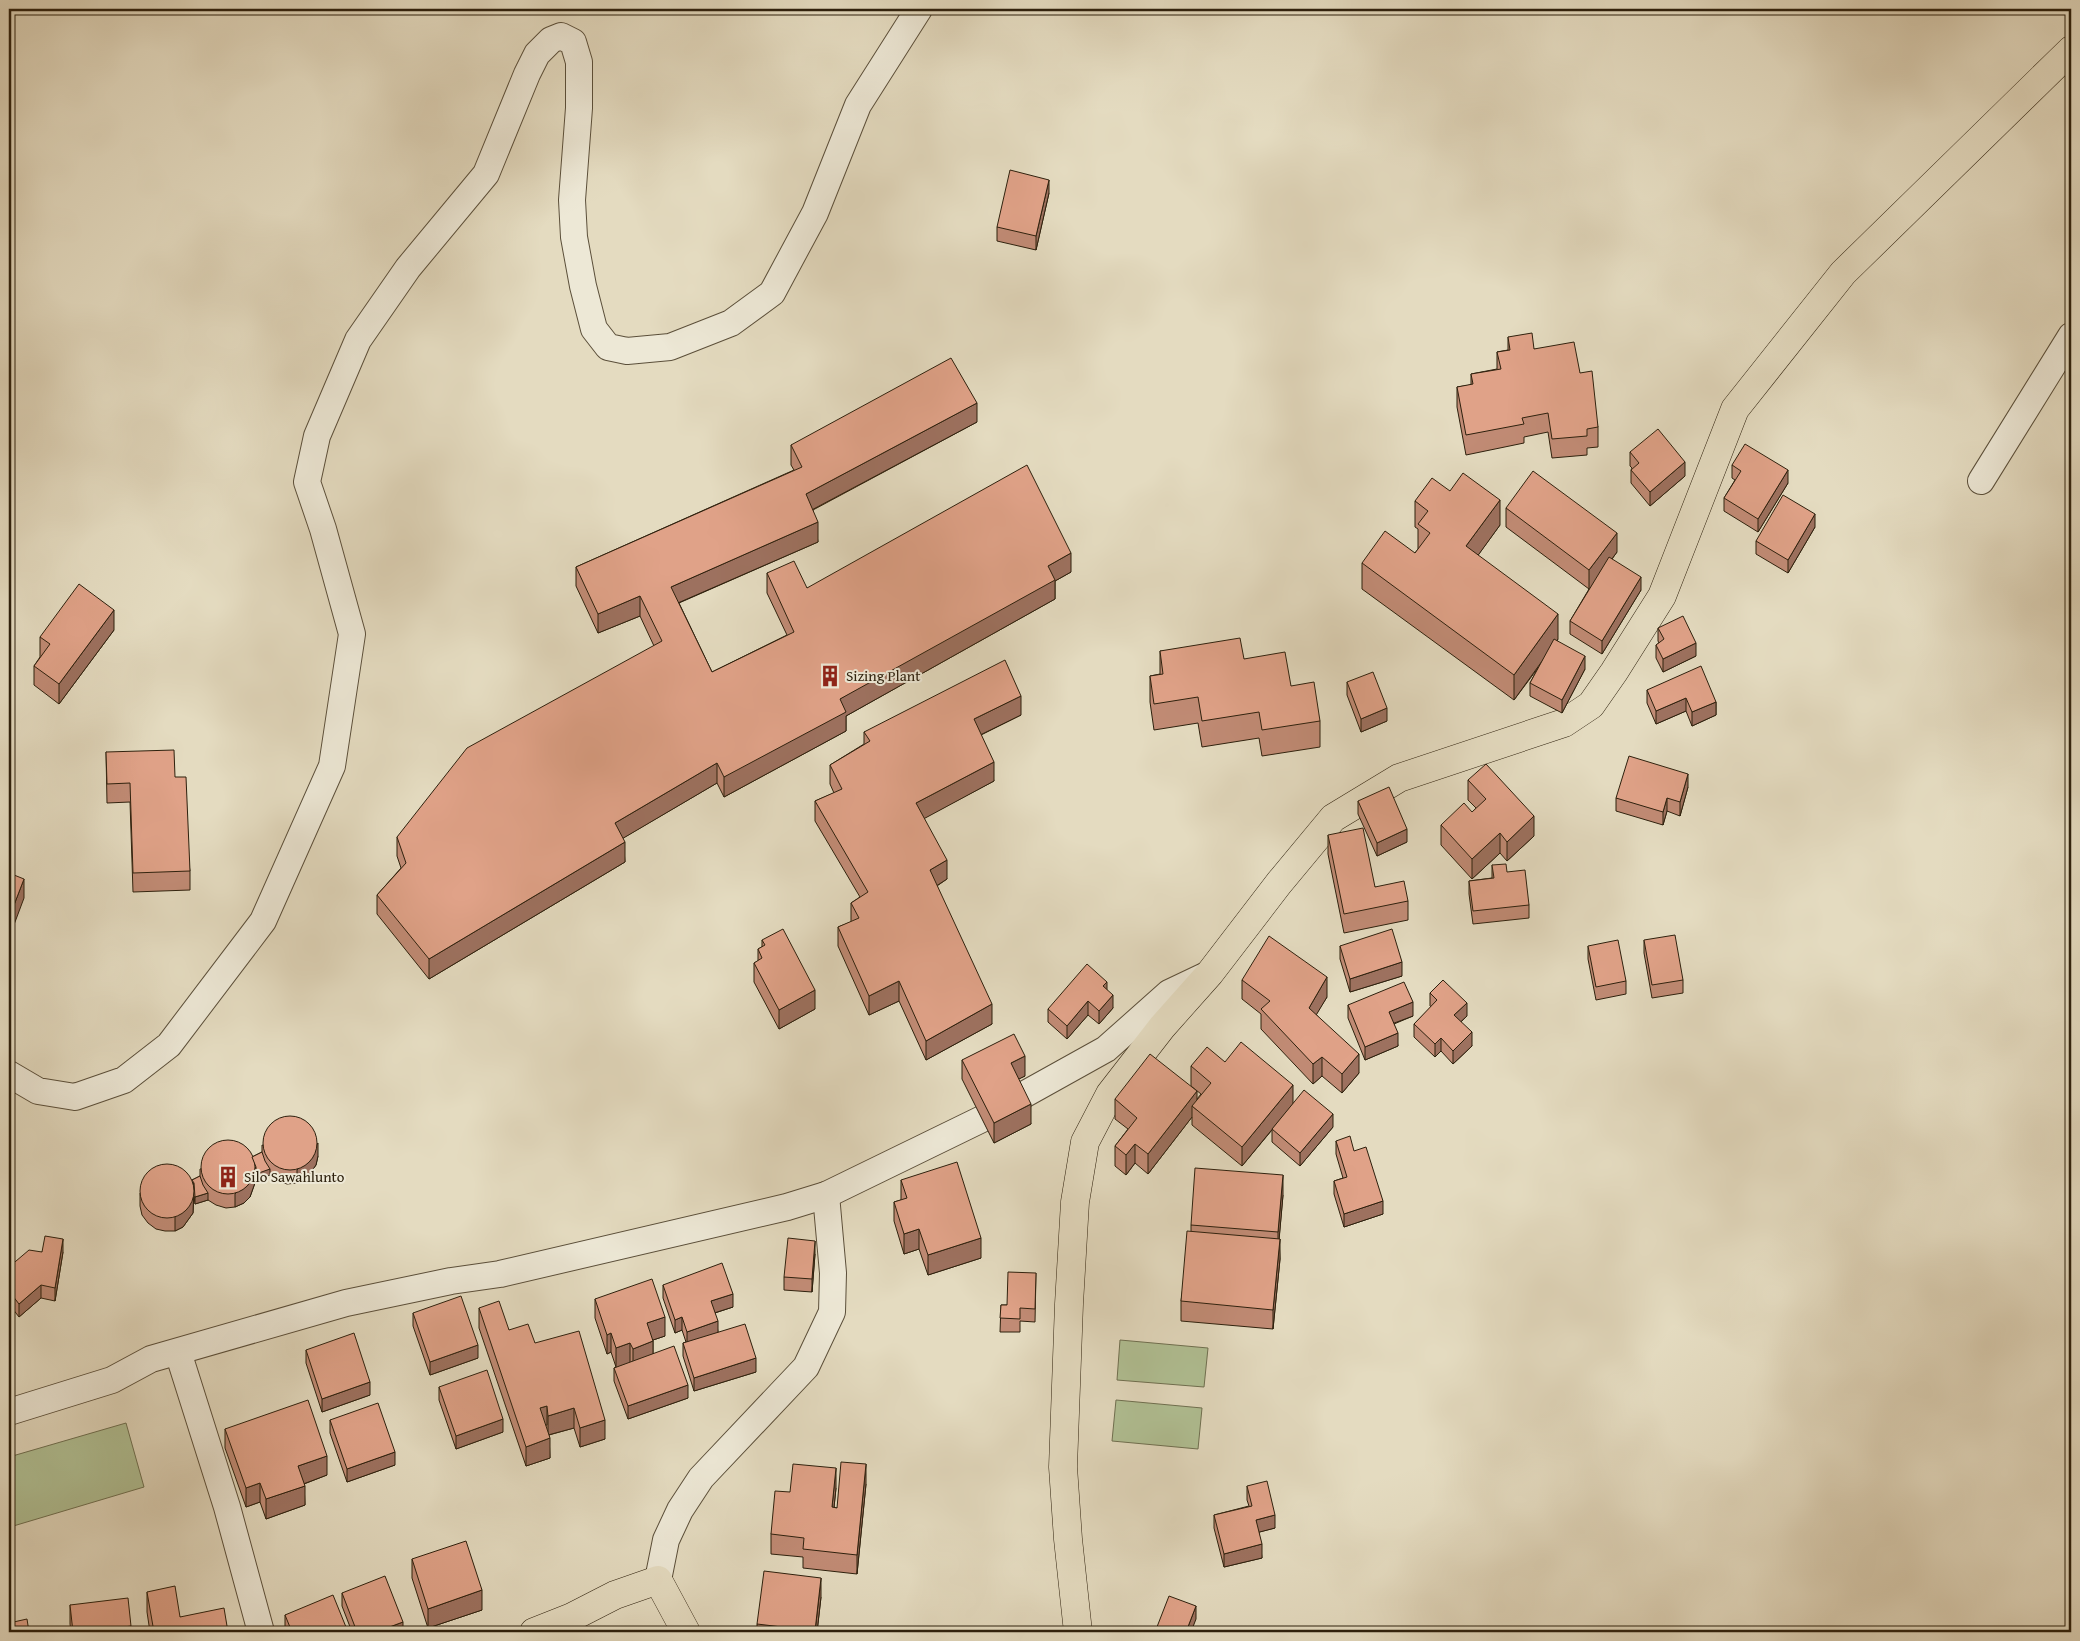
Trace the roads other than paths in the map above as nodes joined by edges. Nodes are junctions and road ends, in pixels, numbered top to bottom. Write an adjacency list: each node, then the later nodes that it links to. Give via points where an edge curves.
1 (919, 9): 6 (street, via 858,105 815,213 772,294 731,323 670,347 627,351 608,347 594,328 574,237 572,200 580,108 579,62 573,42 561,36 551,40 537,54 486,174 408,268 358,340 317,436 307,482 352,634 332,766 263,921 169,1045 124,1080 75,1097 38,1091)
2 (2071, 50): 5 (main road, via 1843,273 1735,409 1662,596 1591,705 1564,723 1399,778 1333,818)
3 (2071, 336): 4 (street)
4 (1981, 481)
5 (1210, 973): 7 (street, via 1169,993 1106,1049); 16 (main road, via 1162,1027 1110,1094 1085,1142 1075,1202 1063,1467)
6 (9, 1074)
7 (1018, 1098)
8 (982, 1119): 9 (street)
9 (826, 1195): 10 (street, via 509,1272 346,1304); 12 (street, via 833,1273 832,1312 806,1367 701,1478 680,1510 666,1540)
10 (178, 1352): 11 (street, via 150,1359 112,1380); 13 (street, via 227,1506)
11 (9, 1412)
12 (658, 1580): 14 (main road, via 615,1595); 15 (main road)
13 (261, 1632)
14 (534, 1632)
15 (686, 1632)
16 (1078, 1632)

